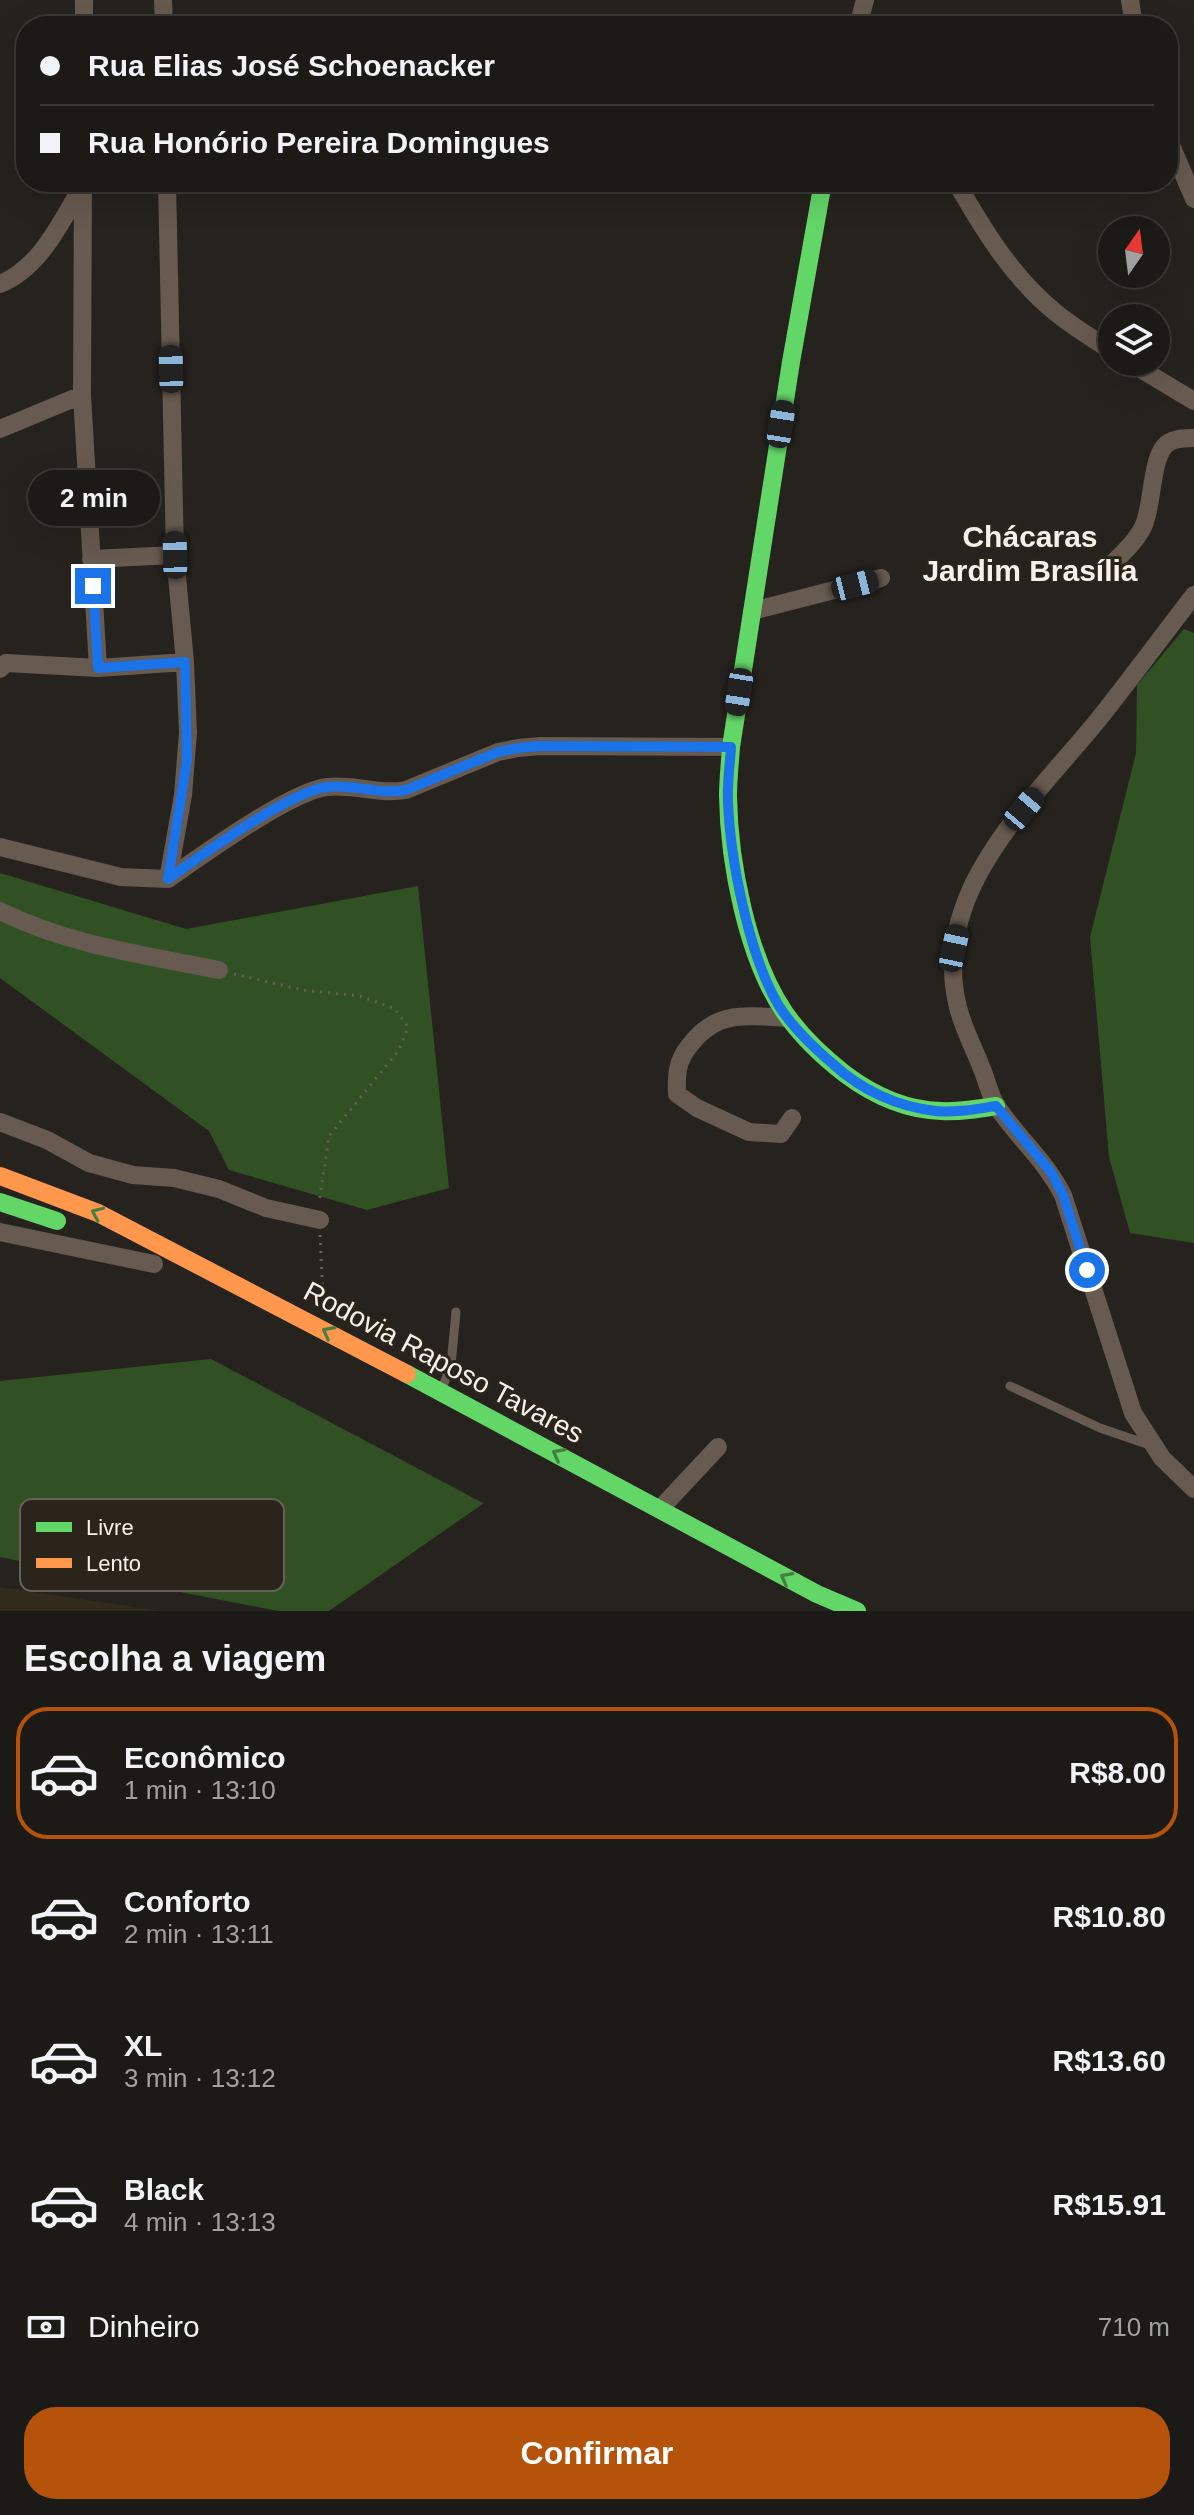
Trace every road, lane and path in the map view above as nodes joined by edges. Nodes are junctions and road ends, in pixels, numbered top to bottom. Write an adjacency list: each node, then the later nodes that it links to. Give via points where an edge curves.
1 (1178, 161): 7 (street)
2 (78, 192): 8 (street, via 34,260)
3 (83, 192): 11 (street)
4 (167, 192): 15 (street)
5 (821, 192): 20 (main road)
6 (962, 192): 9 (street, via 1030,289)
7 (1194, 199)
8 (0, 284)
9 (1098, 342)
10 (1152, 376): 12 (street)
11 (82, 395): 13 (street); 16 (street)
12 (1194, 401)
13 (0, 429)
14 (1194, 438): 17 (street, via 1162,446 1149,514 1141,531)
15 (175, 555): 16 (street); 21 (street)
16 (91, 559): 23 (street)
17 (1102, 574)
18 (881, 578): 20 (street)
19 (1194, 595): 30 (street, via 993,848 974,882 954,948 953,977 958,1008)
20 (752, 611): 24 (main road)
21 (185, 662): 23 (street); 26 (street, via 187,760)
22 (2, 664): 23 (street)
23 (98, 668)
24 (731, 747): 26 (street, via 540,746 498,752 392,793 325,787 281,806); 29 (main road, via 728,797 734,858 761,964)
25 (0, 847): 26 (street, via 121,877)
26 (168, 879)
27 (0, 911): 28 (street, via 84,943)
28 (219, 970): 35 (path, via 303,990 359,996 394,1008 408,1027 399,1050 329,1136)
29 (789, 1018): 30 (main road, via 816,1049 869,1091 936,1111); 31 (street, via 733,1017 708,1025 686,1048 676,1070 677,1094 749,1132 781,1134)
30 (996, 1106): 42 (street, via 1051,1172 1063,1195 1133,1413)
31 (792, 1118)
32 (0, 1122): 35 (street, via 89,1163 219,1189 266,1208)
33 (0, 1176): 41 (main road, Rodovia Raposo Tavares, one-way to 33, via 98,1213)
34 (0, 1202): 37 (main road, via 76,1228)
35 (320, 1220): 38 (path, via 323,1296)
36 (0, 1234): 37 (street)
37 (161, 1267)
38 (329, 1309)
39 (456, 1312): 41 (lane, via 451,1365)
40 (1010, 1386): 42 (lane, via 1100,1428)
41 (441, 1392): 45 (main road, Rodovia Raposo Tavares, one-way to 41)
42 (1152, 1445): 44 (street)
43 (718, 1447): 45 (street)
44 (1194, 1489)
45 (660, 1509): 46 (main road, Rodovia Raposo Tavares, one-way to 45)
46 (857, 1611)

